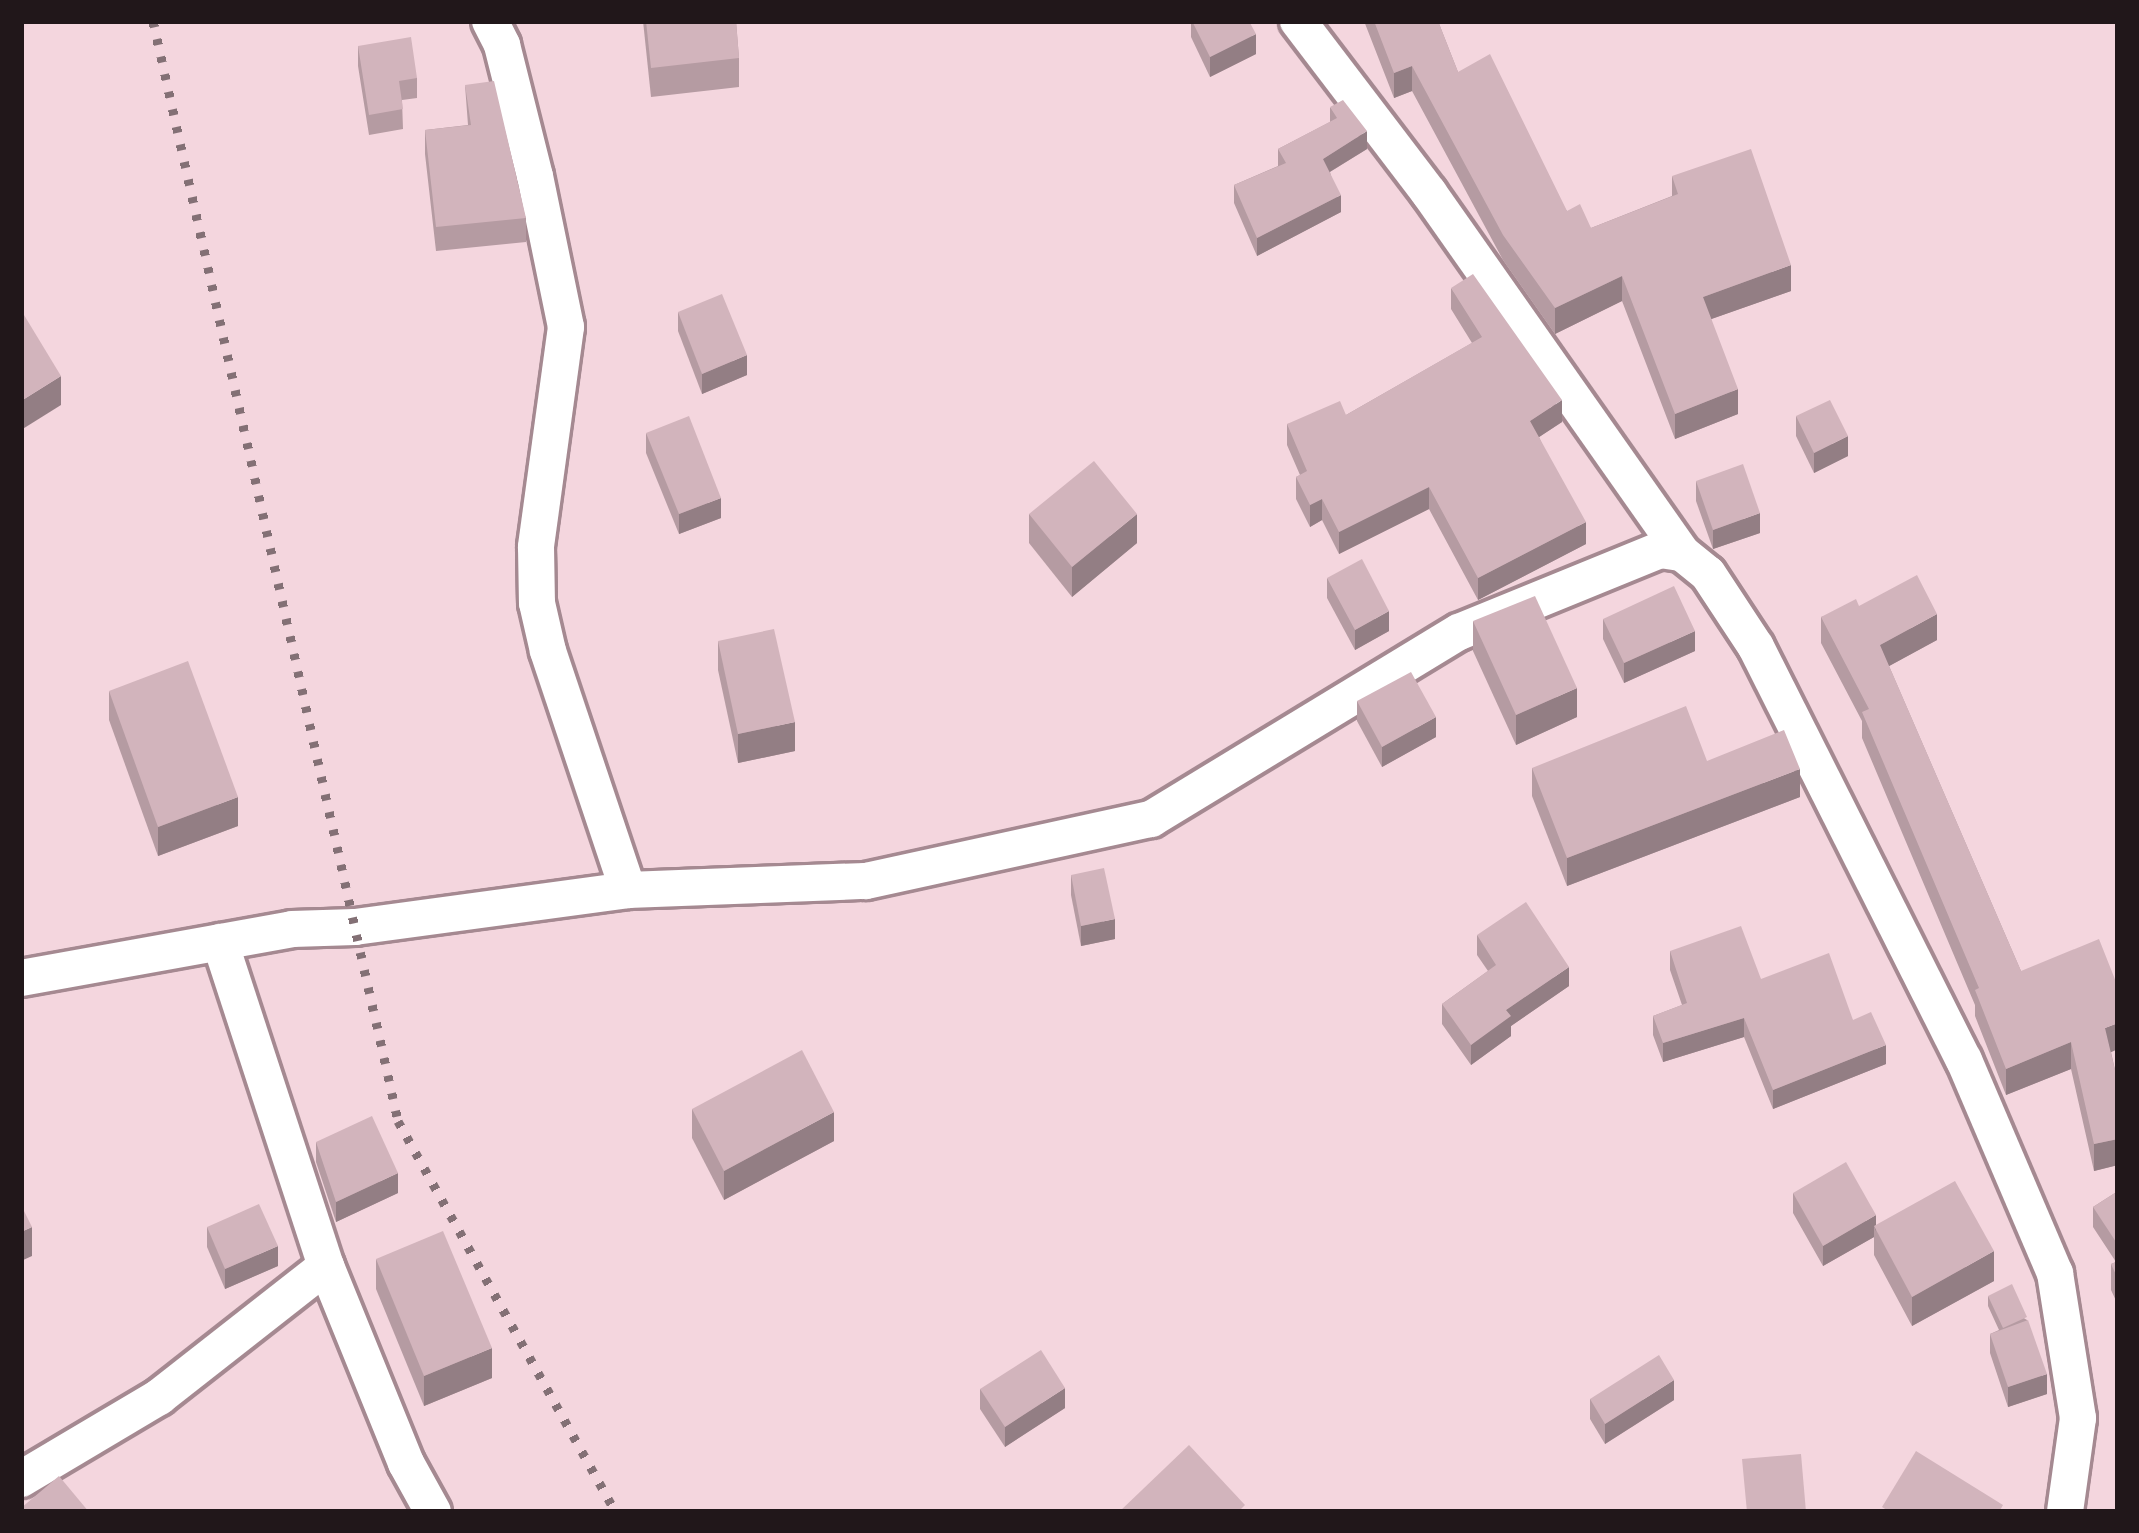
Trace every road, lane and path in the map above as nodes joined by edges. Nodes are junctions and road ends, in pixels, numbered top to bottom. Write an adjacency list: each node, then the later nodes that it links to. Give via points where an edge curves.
1 (490, 21): 4 (street, via 566,327 536,548 538,603)
2 (1298, 21): 3 (street)
3 (1682, 554): 4 (street, via 1660,550 1459,632 1151,819 866,880); 10 (street, via 1708,574 1756,647 1964,1060 2055,1273 2078,1418)
4 (628, 890): 5 (street)
5 (220, 942): 6 (street); 7 (street)
6 (21, 978)
7 (326, 1266): 8 (street, via 159,1397); 9 (street)
8 (21, 1479)
9 (433, 1512)
10 (2065, 1512)

